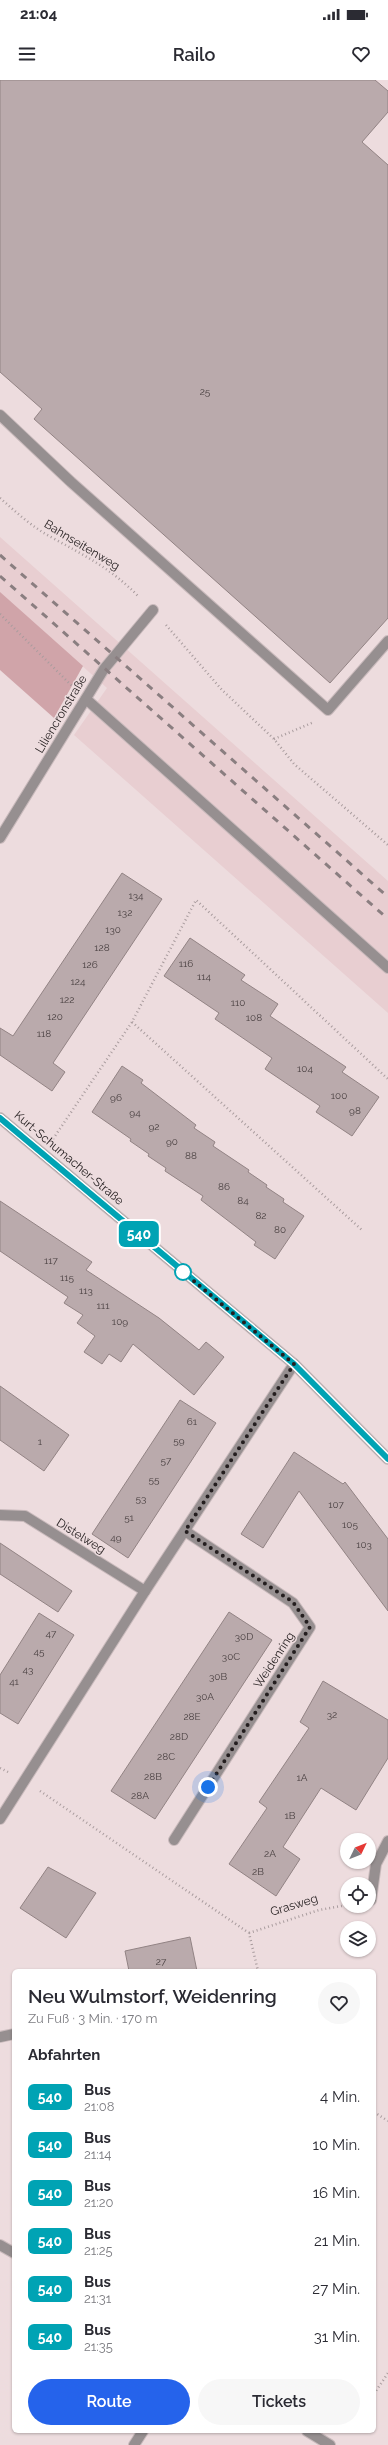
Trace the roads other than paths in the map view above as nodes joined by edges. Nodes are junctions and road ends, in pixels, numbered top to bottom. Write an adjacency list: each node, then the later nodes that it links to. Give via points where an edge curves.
1 (0, 415): 3 (street, via 71,482 328,710)
2 (152, 610): 4 (street, Liliencronstraße, via 104,669)
3 (388, 641)
4 (86, 699): 5 (street, Liliencronstraße); 6 (street)
5 (0, 838)
6 (388, 968)
7 (0, 1118): 8 (street, Kurt-Schumacher-Straße)
8 (294, 1364): 9 (street, Kurt-Schumacher-Straße); 11 (street)
9 (388, 1459)
10 (0, 1515): 12 (street, Distelweg, via 25,1516)
11 (185, 1531): 12 (street); 14 (street, Weidenring, via 293,1602 310,1627)
12 (145, 1591): 13 (street)
13 (0, 1819)
14 (174, 1840)
15 (388, 1841): 16 (street, via 376,1864)
16 (374, 1877)
17 (12, 2034): 18 (street)
18 (0, 2037)
19 (0, 2245): 20 (street)
20 (12, 2252)
21 (142, 2433): 23 (street)
22 (310, 2433): 24 (street)
23 (134, 2445)
24 (330, 2445)

